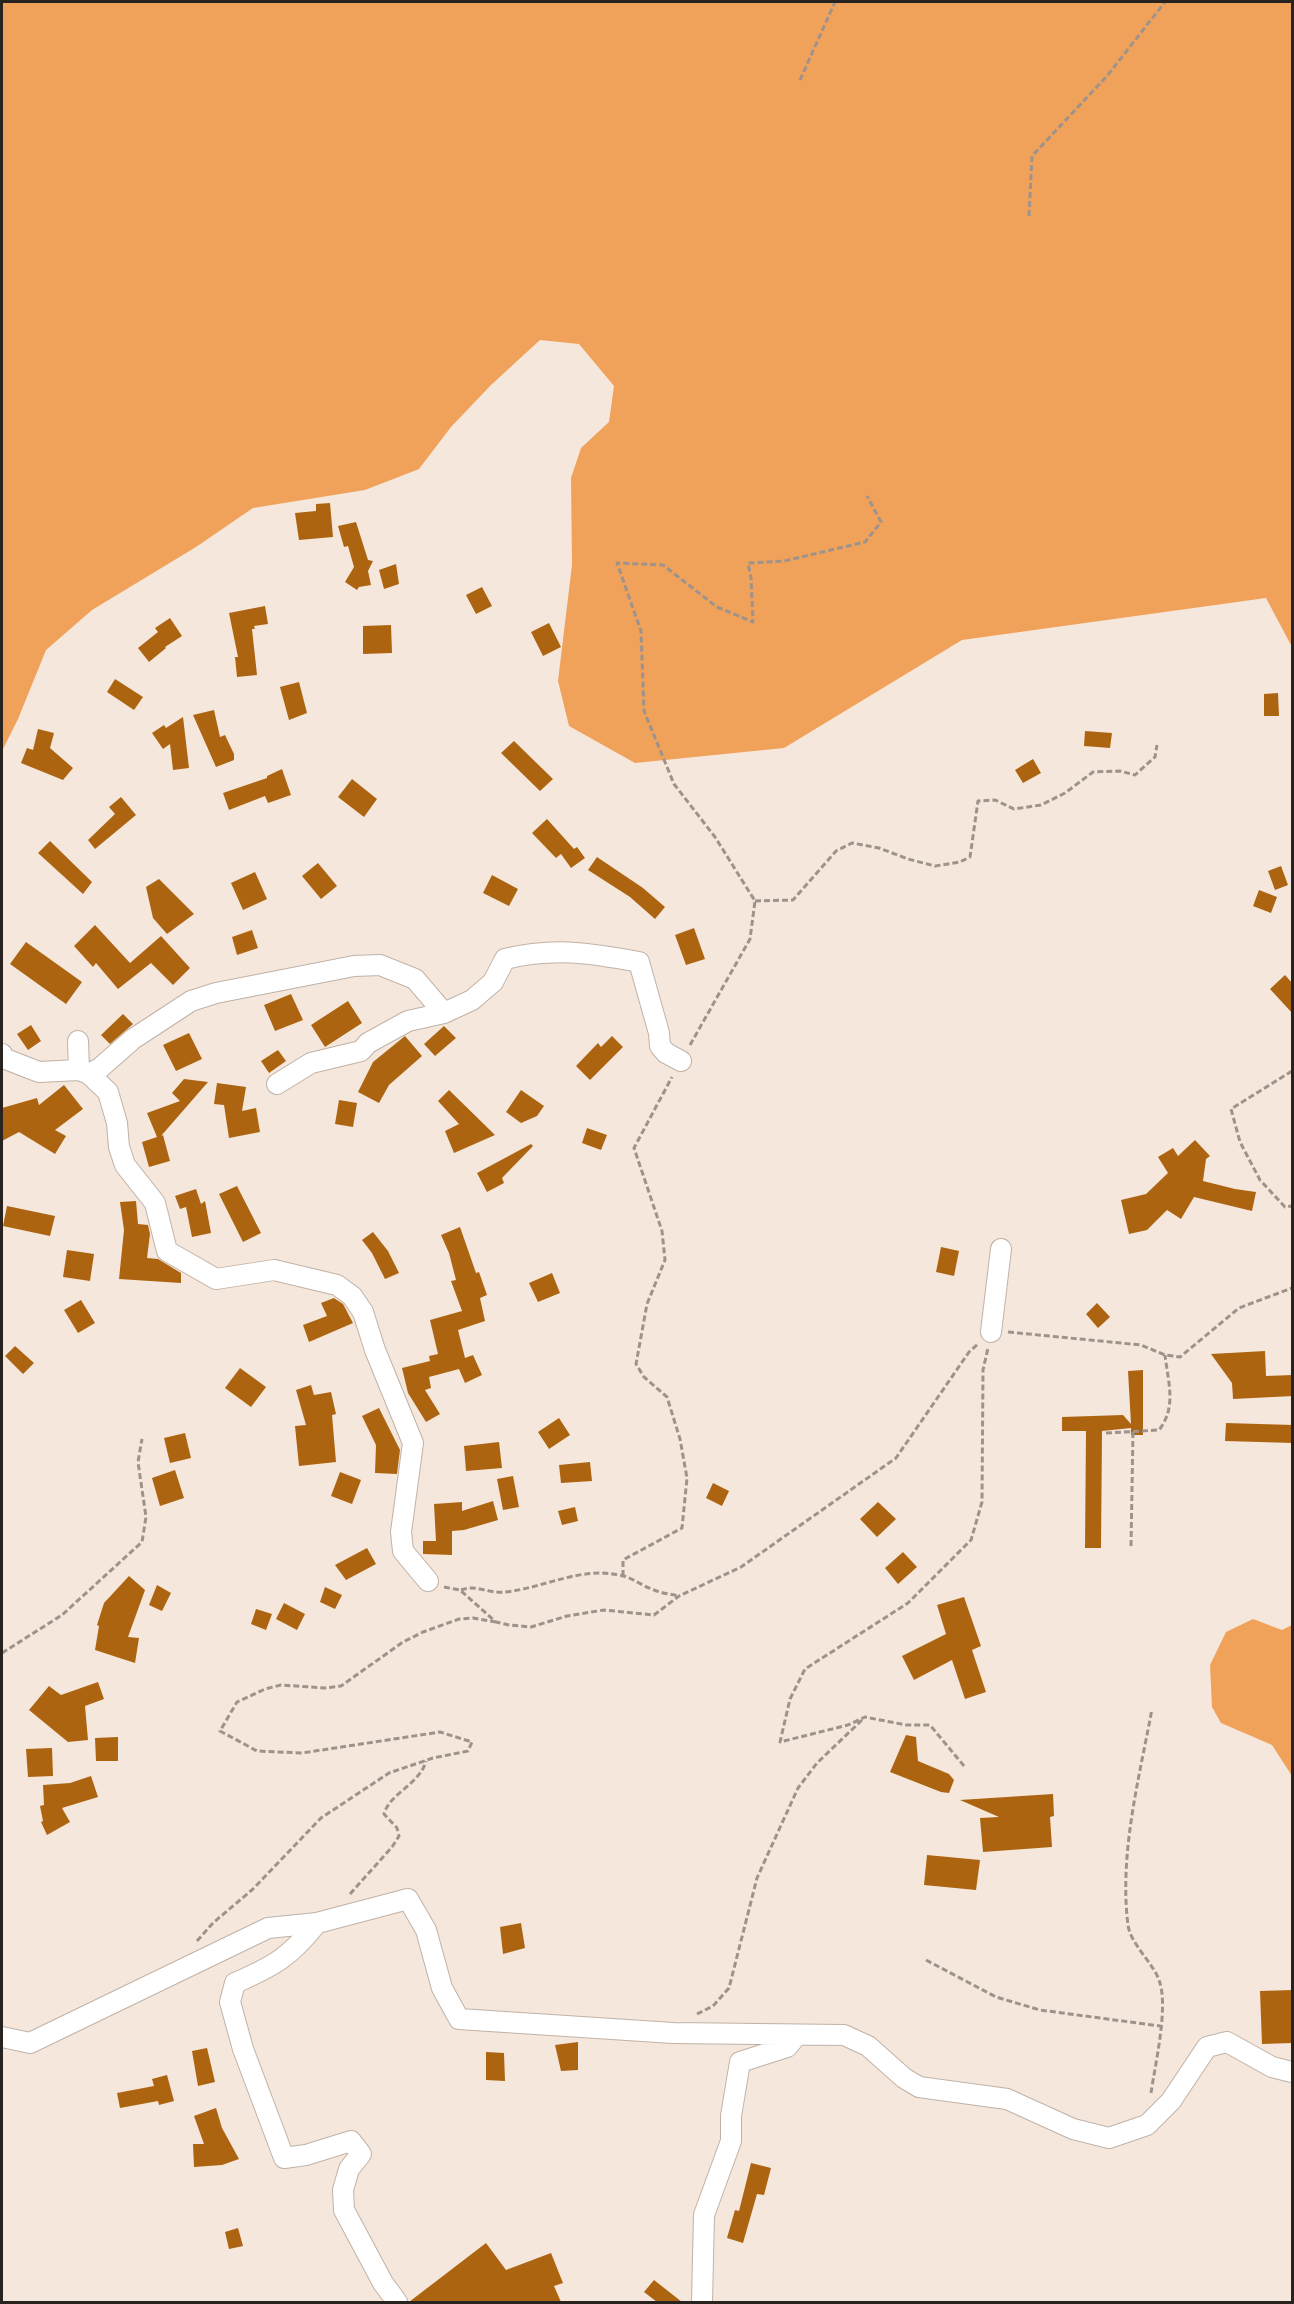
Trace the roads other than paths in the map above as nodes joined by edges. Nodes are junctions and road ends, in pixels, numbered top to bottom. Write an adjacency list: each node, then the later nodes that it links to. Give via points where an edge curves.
1 (444, 1012): 4 (street, via 472,1000 493,981 505,958 533,952 582,952 639,962 660,1046); 5 (street, via 415,979 380,965 354,966 191,1000 133,1039 100,1068); 6 (street, via 408,1021 368,1043 361,1052 311,1063)
2 (78, 1041): 5 (street)
3 (2, 1054): 5 (street, via 3,1058 39,1072)
4 (681, 1061)
5 (84, 1072): 9 (street, via 108,1092 125,1166 154,1203 167,1251 216,1278 274,1270 337,1286 352,1296 363,1312 413,1443 402,1551)
6 (277, 1084)
7 (1001, 1249): 8 (street)
8 (991, 1332)
9 (428, 1581)
10 (322, 1922): 11 (street, via 408,1899 426,1930 442,1988 459,2019 673,2033); 12 (street, via 268,1928 30,2043); 14 (street, via 296,1949 267,1970 235,1983 230,2002 243,2049 284,2158 351,2141 361,2154 349,2169 343,2190 344,2210)
11 (797, 2035): 13 (street, via 844,2035 868,2046 919,2087 1006,2099 1073,2129 1109,2139 1147,2125 1171,2101 1207,2047 1227,2042 1272,2067); 15 (street, via 787,2047 740,2062 731,2140 704,2215)
12 (2, 2037)
13 (1293, 2072)
14 (397, 2302)
15 (702, 2302)

